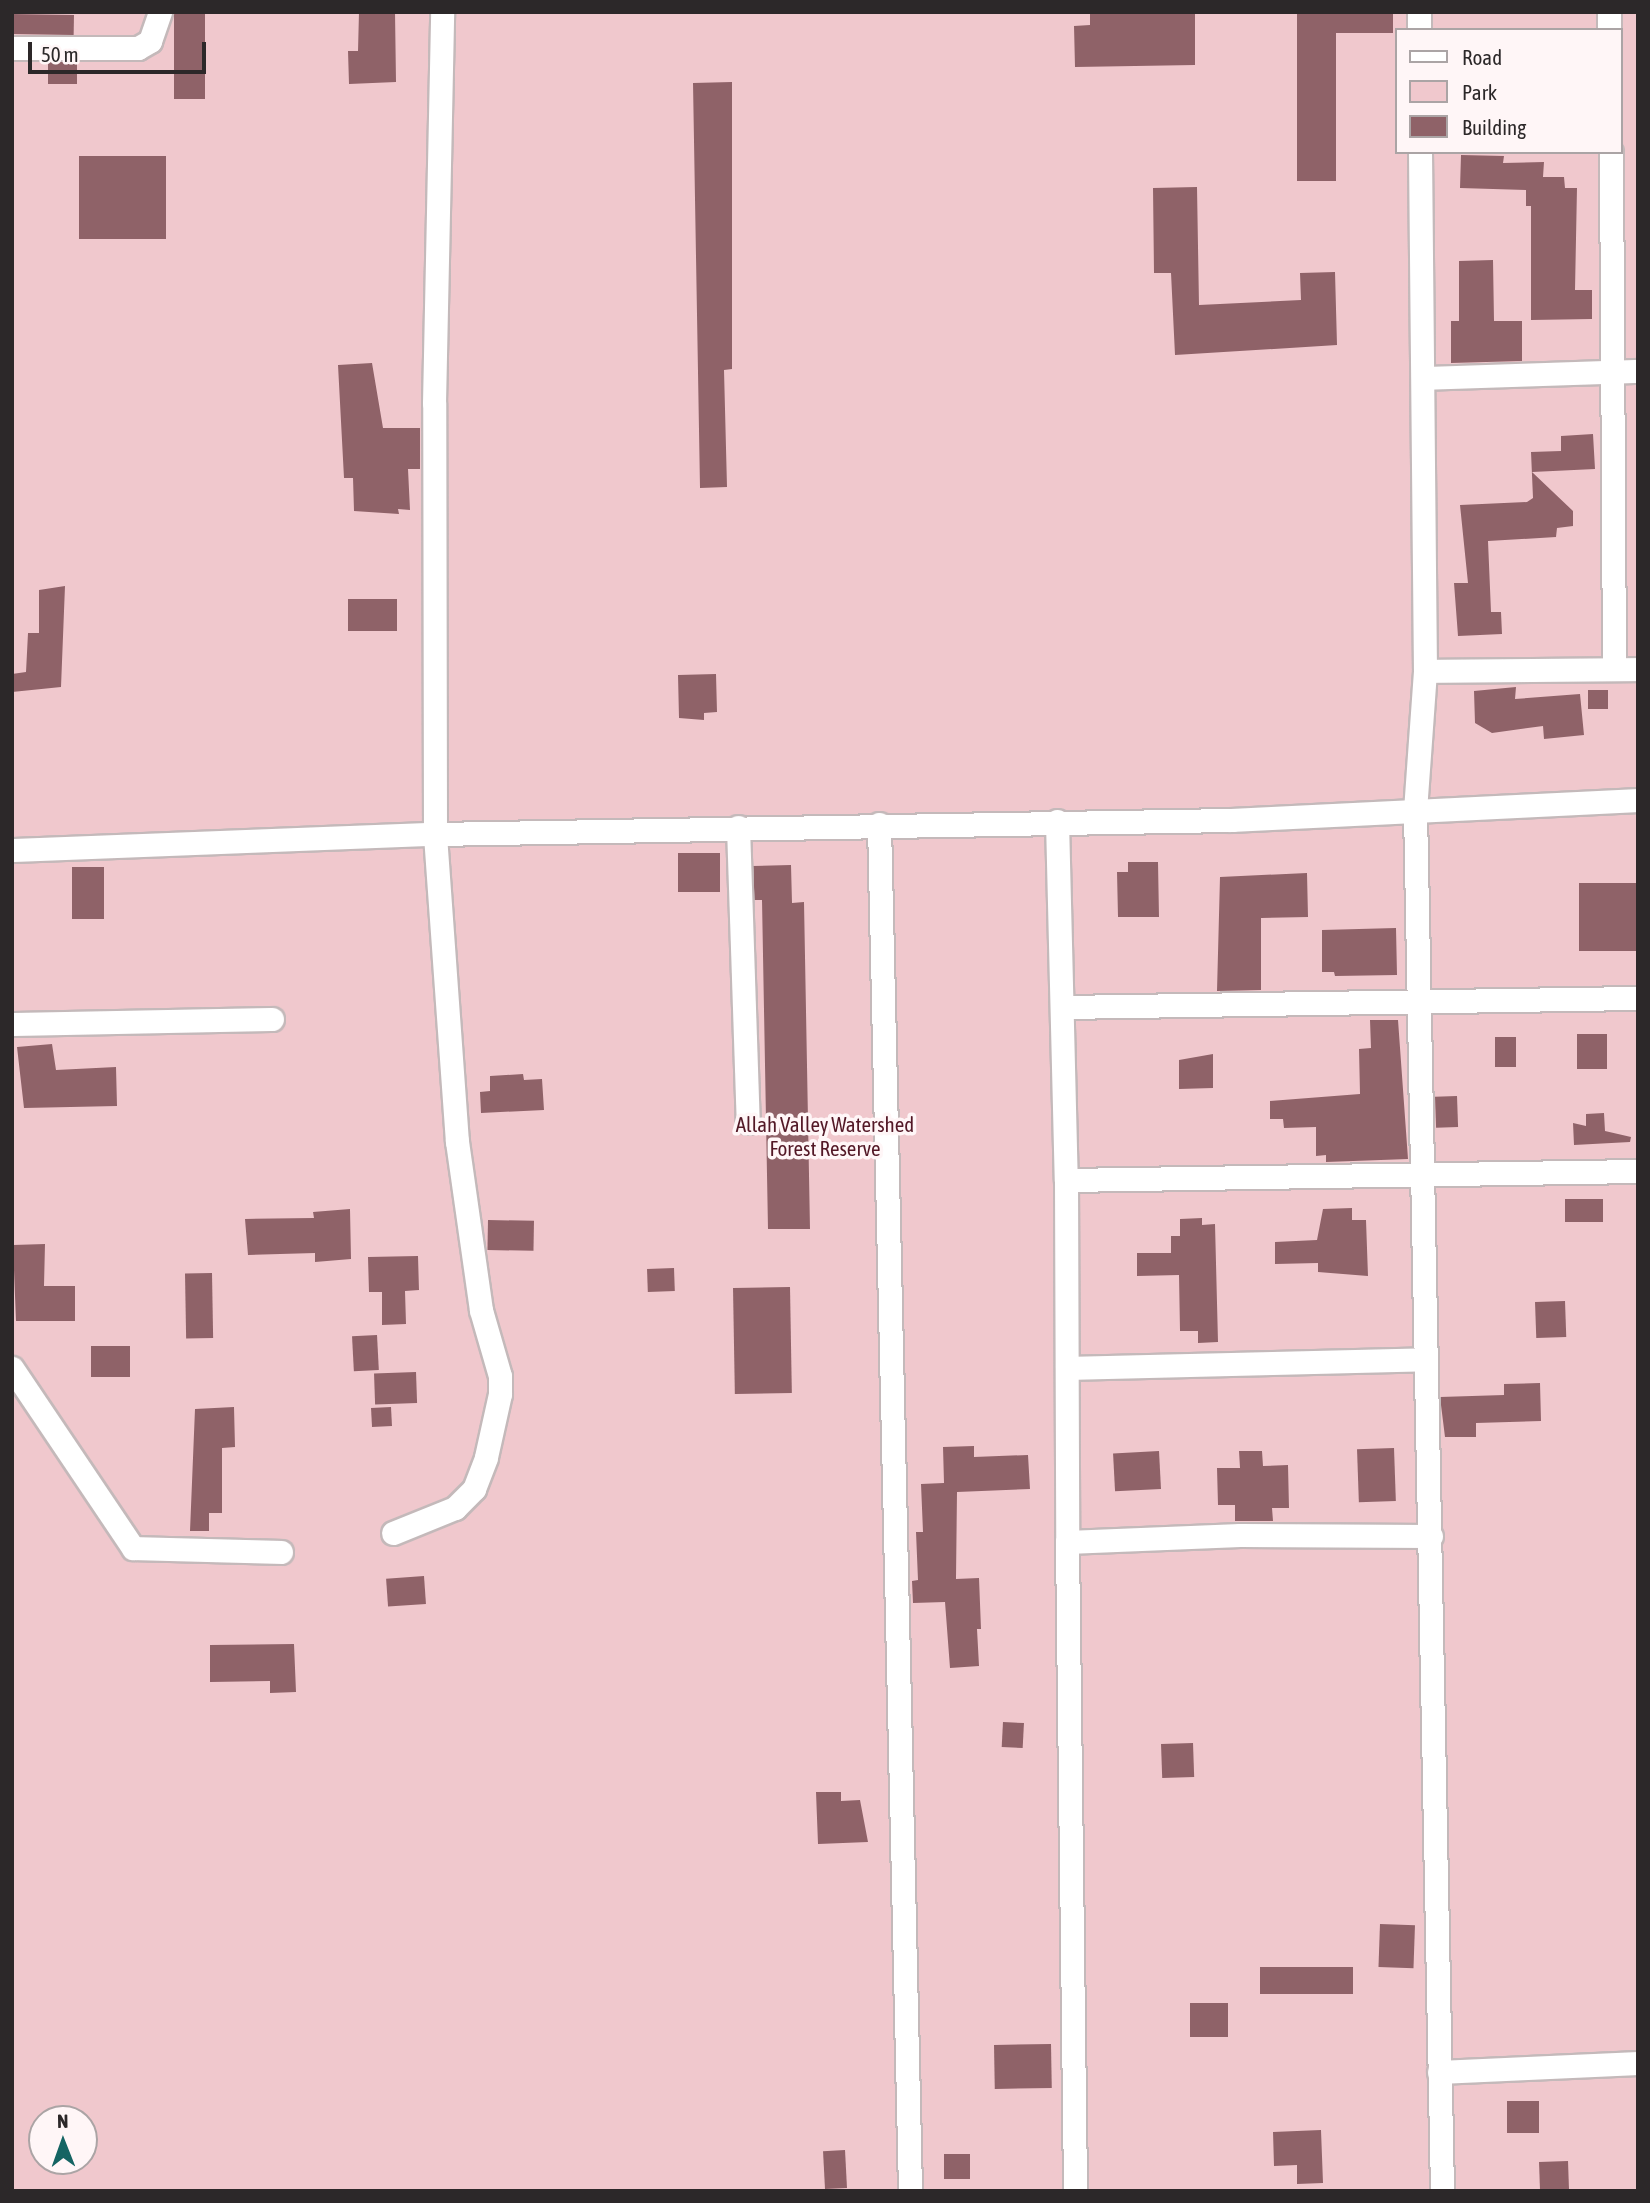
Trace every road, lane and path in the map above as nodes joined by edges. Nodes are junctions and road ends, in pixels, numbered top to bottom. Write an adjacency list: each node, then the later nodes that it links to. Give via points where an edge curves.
1 (160, 12): 3 (street, via 150,41 138,48)
2 (442, 12): 16 (street, via 435,403)
3 (12, 48)
4 (1420, 154): 7 (street)
5 (1611, 154): 6 (street)
6 (1627, 372): 7 (street); 8 (street)
7 (1423, 378): 10 (street)
8 (1614, 668): 9 (street); 10 (street)
9 (1638, 669)
10 (1426, 671): 12 (street)
11 (1638, 800): 12 (street)
12 (1415, 810): 13 (street, via 1232,820); 19 (street)
13 (1057, 821): 14 (street); 20 (street)
14 (879, 824): 15 (street); 36 (street)
15 (738, 827): 16 (street); 23 (street)
16 (435, 834): 17 (street); 30 (street, via 457,1142 470,1248 500,1394 474,1489 455,1508)
17 (12, 850)
18 (1638, 998): 19 (street)
19 (1418, 1004): 20 (street); 25 (street)
20 (1063, 1007): 26 (street)
21 (272, 1019): 22 (street)
22 (12, 1024)
23 (748, 1122)
24 (1638, 1171): 25 (street)
25 (1422, 1177): 26 (street); 27 (street)
26 (1066, 1180): 29 (street)
27 (1426, 1359): 29 (street); 31 (street)
28 (12, 1368): 33 (street, via 133,1548)
29 (1067, 1368): 32 (street)
30 (393, 1533)
31 (1431, 1536): 32 (street, via 1240,1535); 35 (street)
32 (1067, 1542): 37 (street)
33 (281, 1552)
34 (1638, 2063): 35 (street)
35 (1439, 2072): 38 (street)
36 (910, 2191)
37 (1074, 2191)
38 (1442, 2191)

